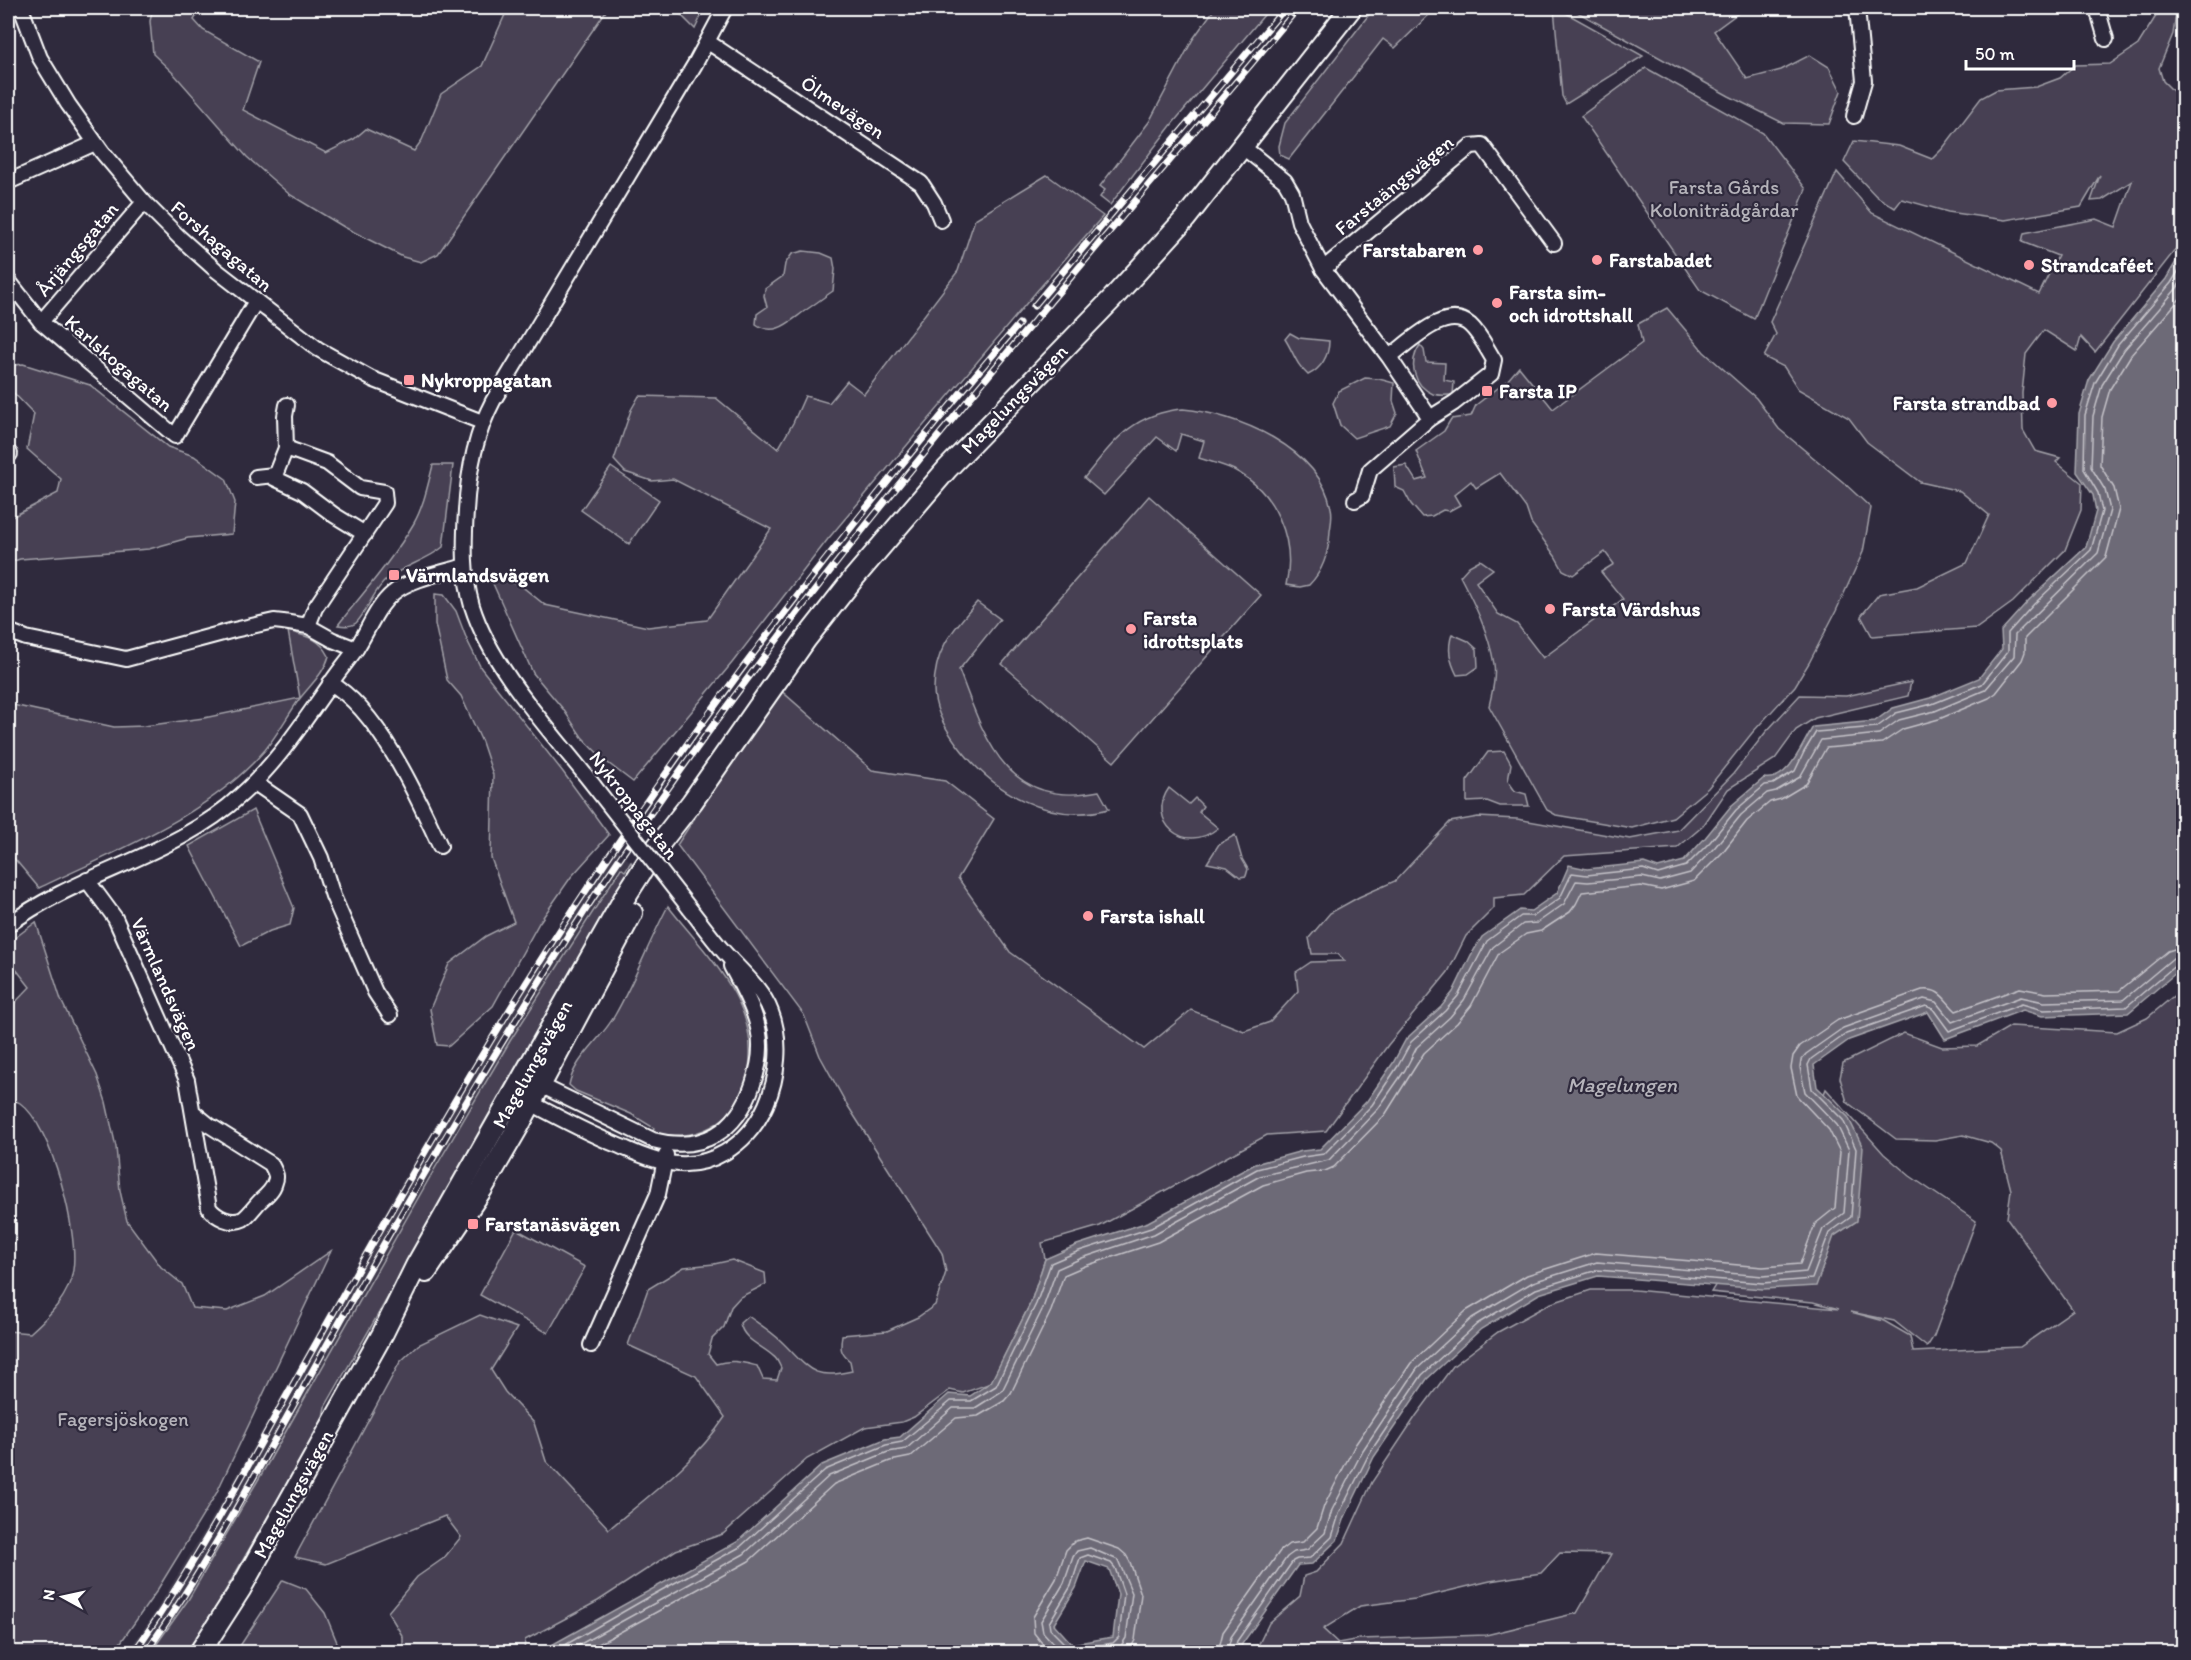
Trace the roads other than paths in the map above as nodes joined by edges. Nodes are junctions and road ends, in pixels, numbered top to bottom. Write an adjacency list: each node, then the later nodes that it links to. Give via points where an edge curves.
1 (21, 8): 9 (street, Forshagagatan, via 40,58)
2 (725, 8): 7 (street, Nykroppagatan)
3 (1351, 8): 10 (main road, Magelungsvägen)
4 (1857, 8): 8 (street, via 1864,81)
5 (2097, 8): 6 (street)
6 (2106, 39)
7 (708, 42): 13 (street, Ölmevägen, via 921,183); 22 (street, Nykroppagatan)
8 (1854, 116)
9 (95, 143): 11 (street); 12 (street, Forshagagatan)
10 (1243, 147): 15 (street, Farstaängsvägen, via 1285,181 1304,233); 39 (main road, Magelungsvägen, via 1149,259 904,517 806,639 625,897)
11 (8, 182)
12 (144, 202): 17 (street, Forshagagatan, via 189,246); 18 (street, Årjängsgatan)
13 (941, 220)
14 (1554, 243): 15 (street, Farstaängsvägen, via 1482,145 1471,146)
15 (1323, 269): 19 (street, Farstaängsvägen)
16 (8, 280): 18 (street, Karlskogagatan)
17 (256, 301): 18 (street, Karlskogagatan, via 175,436); 22 (street, Forshagagatan, via 318,350 372,379)
18 (41, 322)
19 (1389, 357): 21 (street, Farstaängsvägen); 21 (street, via 1438,321 1454,317 1470,324 1484,344 1494,360 1491,374)
20 (287, 405): 23 (street)
21 (1430, 418): 26 (street, via 1370,470 1362,496)
22 (482, 422): 28 (street, Nykroppagatan, via 466,497)
23 (286, 448): 24 (street); 27 (street, via 327,463 360,488 384,492 385,503)
24 (274, 475): 25 (street); 27 (street, via 278,482 302,491)
25 (256, 477)
26 (1355, 500)
27 (365, 534): 29 (street, via 315,608)
28 (465, 566): 31 (street, via 394,591); 37 (street, Nykroppagatan, bridge, via 472,606 493,654 511,681)
29 (308, 626): 30 (street, via 274,621 126,659); 31 (street)
30 (8, 631)
31 (356, 649): 32 (street)
32 (330, 683): 33 (street); 34 (street, via 359,707 392,753 415,789)
33 (255, 783): 35 (street, via 215,816 185,834); 38 (street, via 300,814 375,992)
34 (440, 846)
35 (87, 880): 36 (street, via 30,909); 41 (street, Värmlandsvägen, via 115,918 187,1080)
36 (8, 925)
37 (723, 951): 42 (street, Nykroppagatan, via 755,1018 761,1047 759,1067 741,1111 726,1129 710,1138); 43 (street, Nykroppagatan, via 762,993 777,1029 776,1070 767,1103 739,1144 716,1159)
38 (390, 1015)
39 (533, 1080): 40 (main road, Magelungsvägen); 42 (street, Nykroppagatan, via 653,1140)
40 (523, 1099): 43 (street, Nykroppagatan, via 586,1132); 47 (main road, Magelungsvägen, via 416,1266 241,1588)
41 (192, 1112): 41 (street, Värmlandsvägen, via 271,1164 275,1184 244,1218 221,1218 209,1208)
42 (669, 1144): 43 (street)
43 (664, 1162): 46 (street, via 658,1194)
44 (8, 1224): 45 (street)
45 (8, 1238)
46 (591, 1344)
47 (200, 1653)

